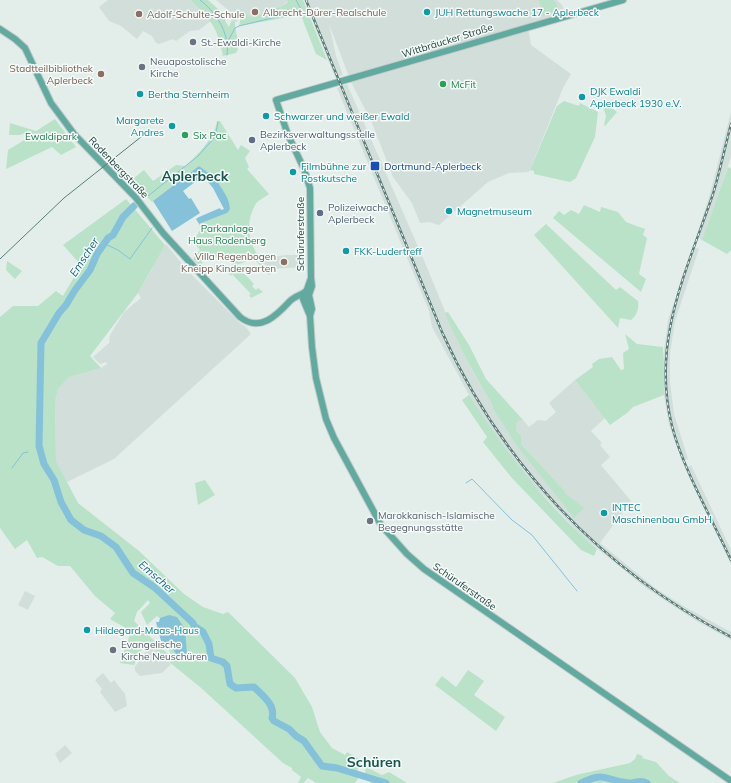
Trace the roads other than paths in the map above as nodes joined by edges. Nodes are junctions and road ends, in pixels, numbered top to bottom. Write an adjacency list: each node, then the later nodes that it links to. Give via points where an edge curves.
1 (623, 0): 3 (main road, Wittbräucker Straße)
2 (0, 29): 4 (main road, Rodenbergstraße, via 20,43 31,57 43,86 62,118 84,145 136,198 193,267 240,317 249,323 259,324 268,320 288,303)
3 (276, 100): 4 (main road, Schüruferstraße, via 310,188 312,289)
4 (306, 297): 5 (main road, Schüruferstraße, via 312,313 310,316 314,366 326,419 369,505 392,538 424,569)
5 (731, 781)

